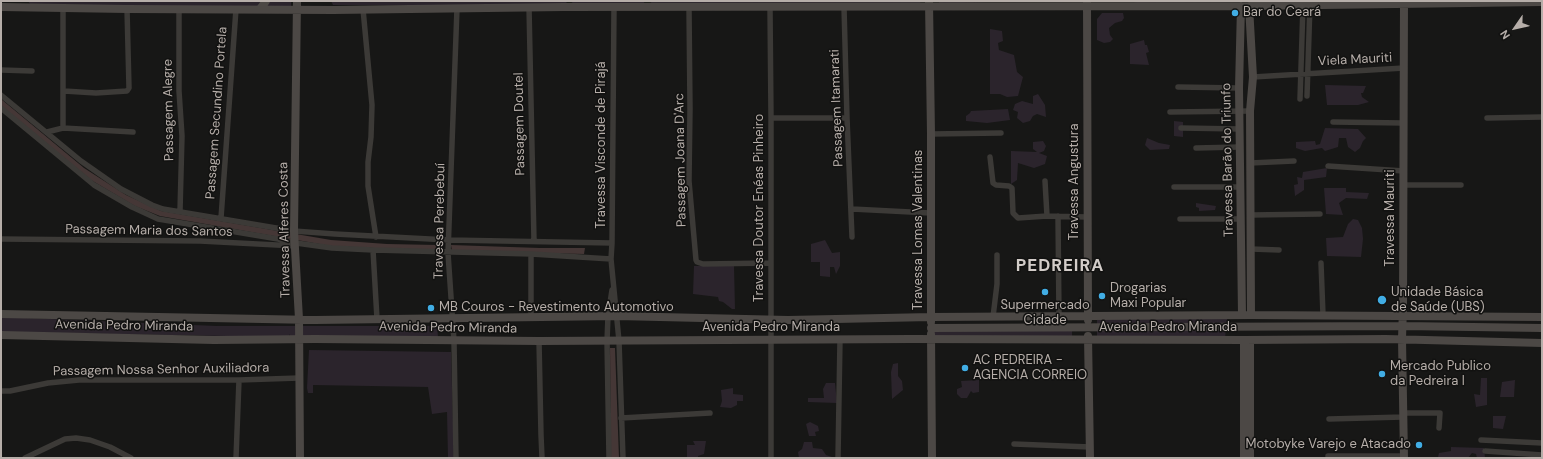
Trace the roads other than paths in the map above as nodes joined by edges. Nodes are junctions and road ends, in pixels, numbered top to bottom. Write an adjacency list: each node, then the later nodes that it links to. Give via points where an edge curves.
1 (266, 1): 27 (main road)
2 (328, 1): 28 (main road)
3 (1404, 2): 4 (main road); 12 (main road); 29 (main road, Travessa Mauriti)
4 (1542, 2)
5 (929, 3): 6 (main road); 15 (main road); 58 (main road, Travessa Lomas Valentinas)
6 (1015, 3): 11 (main road)
7 (1128, 3): 11 (main road); 16 (main road)
8 (28, 4): 13 (main road); 21 (main road)
9 (567, 4): 17 (main road); 18 (main road)
10 (647, 4): 18 (main road); 19 (main road)
11 (1087, 4): 79 (main road, Travessa Angustura)
12 (1306, 4): 16 (main road); 32 (street); 33 (street)
13 (8, 5)
14 (297, 5): 27 (main road); 28 (main road); 83 (main road, Travessa Alferes Costa)
15 (844, 6): 20 (main road); 47 (street, Passagem Itamarati)
16 (1245, 6): 34 (main road, Travessa Barão do Triunfo); 36 (main road, Travessa Barão do Triunfo)
17 (529, 7): 23 (main road); 88 (street, Passagem Doutel)
18 (614, 7): 89 (street, Travessa Visconde de Pirajá)
19 (689, 7): 20 (main road); 98 (street, Passagem Joana D'Arc, via 689,181 696,260 703,264)
20 (770, 7): 46 (street, Travessa Doutor Enéas Pinheiro)
21 (63, 8): 24 (main road); 37 (street)
22 (180, 8): 24 (main road); 25 (main road); 73 (street, Passagem Alegre)
23 (457, 8): 26 (main road); 87 (street, Travessa Perebebuí)
24 (127, 9): 37 (street, via 127,91)
25 (236, 9): 27 (main road); 80 (street, Passagem Secundino Portela)
26 (363, 9): 28 (main road); 84 (street, via 372,105 368,186)
27 (260, 10)
28 (333, 10)
29 (1404, 68): 33 (street, Viela Mauriti); 50 (main road, Travessa Mauriti)
30 (1, 70): 31 (street)
31 (32, 71)
32 (1300, 74): 33 (street, Viela Mauriti); 34 (street, Viela Mauriti); 40 (street)
33 (1308, 74): 39 (street)
34 (1253, 77): 43 (main road, Travessa Barão do Triunfo)
35 (1178, 87): 36 (street)
36 (1239, 88): 42 (main road, Travessa Barão do Triunfo)
37 (64, 91): 51 (street)
38 (1, 95): 53 (street)
39 (1307, 96)
40 (1300, 100)
41 (1, 108): 59 (street)
42 (1239, 111): 43 (street); 44 (street); 54 (main road, Travessa Barão do Triunfo)
43 (1250, 111): 64 (main road, Travessa Barão do Triunfo)
44 (1170, 112)
45 (1542, 117): 48 (street)
46 (771, 118): 47 (street); 98 (street, Travessa Doutor Enéas Pinheiro)
47 (847, 118): 72 (street, Passagem Itamarati)
48 (1488, 118)
49 (1333, 122): 50 (street)
50 (1404, 123): 66 (main road, Travessa Mauriti)
51 (63, 128): 55 (street); 56 (street)
52 (1181, 128): 54 (street)
53 (41, 129): 55 (street); 59 (street)
54 (1240, 129): 60 (main road, Travessa Barão do Triunfo)
55 (47, 132): 73 (street, via 81,161 121,189 163,209)
56 (134, 132)
57 (1001, 133): 58 (street)
58 (931, 134): 74 (main road, Travessa Lomas Valentinas)
59 (34, 136): 90 (street, via 94,185 158,219)
60 (1240, 146): 61 (street); 71 (main road, Travessa Barão do Triunfo)
61 (1196, 148)
62 (990, 157): 77 (street, via 993,183 1012,189 1014,215 1018,218)
63 (1294, 161): 64 (street)
64 (1250, 163): 76 (main road, Travessa Barão do Triunfo)
65 (1328, 166): 66 (street)
66 (1404, 171): 68 (main road, Travessa Mauriti)
67 (1045, 180): 77 (street)
68 (1404, 185): 69 (street); 105 (main road, Travessa Mauriti)
69 (1461, 185)
70 (1174, 187): 71 (street)
71 (1240, 187): 82 (main road, Travessa Barão do Triunfo)
72 (852, 209): 74 (street); 85 (street, Passagem Itamarati)
73 (180, 211): 80 (street)
74 (930, 212): 110 (main road, Travessa Lomas Valentinas)
75 (1320, 214): 76 (street)
76 (1251, 215): 91 (main road, Travessa Barão do Triunfo)
77 (1047, 216): 78 (street)
78 (1058, 216): 79 (street); 112 (street)
79 (1088, 217): 108 (main road, Travessa Angustura)
80 (221, 218): 83 (street)
81 (1180, 219): 82 (street)
82 (1241, 219): 102 (main road, Travessa Barão do Triunfo)
83 (294, 231): 84 (street); 90 (main road, Travessa Alferes Costa)
84 (376, 237): 87 (street)
85 (852, 237)
86 (1, 239): 90 (street, Passagem Maria dos Santos)
87 (449, 240): 88 (street); 94 (street, Travessa Perebebuí)
88 (534, 241): 89 (street)
89 (612, 243): 97 (street, Travessa Visconde de Pirajá)
90 (296, 245): 92 (street); 115 (main road, Travessa Alferes Costa)
91 (1251, 249): 93 (street); 103 (main road, Travessa Barão do Triunfo)
92 (373, 250): 94 (street); 116 (street)
93 (1279, 250)
94 (448, 253): 95 (street); 114 (street, Travessa Perebebuí)
95 (531, 254): 97 (street); 109 (street)
96 (996, 255): 111 (street, via 997,284)
97 (611, 259): 100 (street, Travessa Visconde de Pirajá)
98 (771, 263): 117 (street, Travessa Doutor Enéas Pinheiro)
99 (1321, 263): 104 (street)
100 (612, 284): 106 (street, Travessa Visconde de Pirajá); 107 (street, Travessa Visconde de Pirajá)
101 (1, 314): 115 (main road, Avenida Pedro Miranda)
102 (1242, 315): 103 (main road, Avenida Pedro Miranda); 108 (main road, Avenida Pedro Miranda)
103 (1251, 315): 104 (main road, Avenida Pedro Miranda)
104 (1323, 315): 105 (main road, Avenida Pedro Miranda)
105 (1403, 315): 113 (main road, Avenida Pedro Miranda); 118 (main road, Travessa Mauriti)
106 (608, 316): 107 (main road, Avenida Pedro Miranda); 109 (main road, Avenida Pedro Miranda); 132 (street, Travessa Visconde de Pirajá)
107 (617, 316): 117 (main road, Avenida Pedro Miranda); 133 (street, Travessa Visconde de Pirajá)
108 (1088, 316): 112 (main road, Avenida Pedro Miranda); 120 (main road, Travessa Angustura)
109 (531, 317): 114 (main road, Avenida Pedro Miranda)
110 (931, 317): 111 (main road, Avenida Pedro Miranda); 117 (main road, Avenida Pedro Miranda); 119 (main road, Travessa Lomas Valentinas)
111 (993, 317): 112 (main road, Avenida Pedro Miranda)
112 (1059, 317)
113 (1542, 317)
114 (453, 318): 116 (main road, Avenida Pedro Miranda); 130 (street, Travessa Perebebuí)
115 (299, 319): 116 (main road, Avenida Pedro Miranda); 123 (main road, Travessa Alferes Costa)
116 (377, 319)
117 (771, 320): 128 (street, Travessa Doutor Enéas Pinheiro)
118 (1403, 326): 120 (main road, Avenida Pedro Miranda); 121 (main road, Avenida Pedro Miranda); 127 (main road, Travessa Mauriti)
119 (931, 328): 120 (main road, Avenida Pedro Miranda); 125 (main road, Travessa Lomas Valentinas)
120 (1088, 328): 126 (main road, Travessa Angustura)
121 (1542, 328)
122 (1, 335): 123 (main road, Avenida Pedro Miranda, via 214,340)
123 (299, 339): 130 (main road, Avenida Pedro Miranda); 135 (main road, Travessa Alferes Costa)
124 (840, 339): 125 (main road, Avenida Pedro Miranda); 128 (main road, Avenida Pedro Miranda); 160 (street)
125 (932, 339): 126 (main road, Avenida Pedro Miranda); 161 (main road, Travessa Lomas Valentinas)
126 (1088, 339): 129 (main road, Avenida Pedro Miranda); 146 (main road, Travessa Angustura)
127 (1402, 339): 129 (main road, Avenida Pedro Miranda); 134 (main road, Avenida Pedro Miranda); 139 (main road, Travessa Mauriti)
128 (772, 340): 133 (main road, Avenida Pedro Miranda); 159 (street, Travessa Doutor Enéas Pinheiro)
129 (1247, 340): 163 (main road); 164 (main road)
130 (454, 341): 131 (main road, Avenida Pedro Miranda); 155 (street, Travessa Perebebuí)
131 (539, 341): 132 (main road, Avenida Pedro Miranda); 156 (street)
132 (607, 341): 133 (main road, Avenida Pedro Miranda); 157 (street, Travessa Visconde de Pirajá)
133 (619, 341): 140 (street, Travessa Visconde de Pirajá)
134 (1542, 343)
135 (299, 378): 136 (street, Passagem Nossa Senhor Auxiliadora); 154 (main road, Travessa Alferes Costa)
136 (239, 380): 137 (street, Passagem Nossa Senhor Auxiliadora, via 80,380); 153 (street)
137 (1, 391)
138 (710, 413): 140 (street)
139 (1403, 415): 141 (street); 142 (street, via 1440,413); 150 (main road, Travessa Mauriti)
140 (621, 418): 158 (street, Travessa Visconde de Pirajá)
141 (1329, 419)
142 (1440, 428)
143 (1481, 440): 144 (street)
144 (1542, 443)
145 (1014, 444): 146 (street)
146 (1090, 447): 162 (main road, Travessa Angustura)
147 (1485, 451): 148 (street)
148 (1542, 455)
149 (1328, 456): 150 (street)
150 (1404, 457)
151 (25, 458): 152 (street, via 65,439 76,438 110,447)
152 (131, 458)
153 (236, 458)
154 (300, 458)
155 (456, 458)
156 (542, 458)
157 (609, 458)
158 (622, 458)
159 (771, 458)
160 (838, 458)
161 (932, 458)
162 (1090, 458)
163 (1244, 458)
164 (1250, 458)

